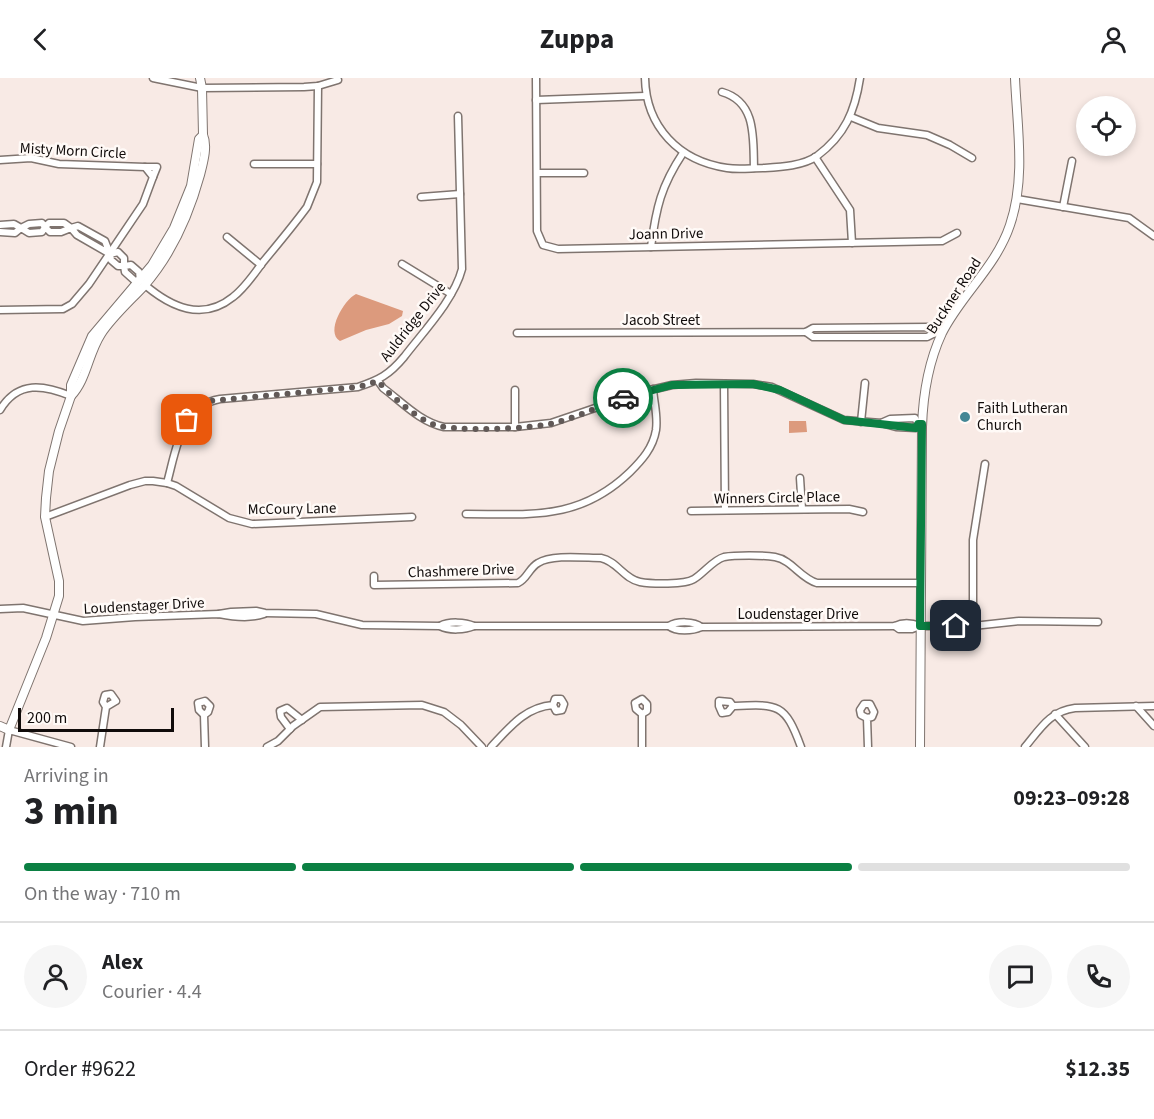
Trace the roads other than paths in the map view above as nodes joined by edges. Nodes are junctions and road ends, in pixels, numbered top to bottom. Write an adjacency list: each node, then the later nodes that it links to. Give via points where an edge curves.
1 (153, 78): 9 (street)
2 (200, 78): 9 (street)
3 (536, 78): 12 (street, Joann Drive)
4 (645, 78): 11 (street)
5 (860, 78): 14 (street)
6 (1015, 78): 27 (street, Buckner Road)
7 (338, 80): 8 (street)
8 (318, 86): 9 (street); 21 (street)
9 (202, 88): 40 (street, via 205,140 192,202 172,245)
10 (722, 93): 22 (street, via 736,98 748,114)
11 (645, 96): 12 (street); 15 (street, via 665,135)
12 (536, 100): 23 (street, Joann Drive)
13 (458, 116): 25 (street, Auldridge Drive)
14 (851, 117): 16 (street); 17 (street, via 878,128 927,135)
15 (683, 153): 22 (street, via 720,166); 36 (street, via 667,177 656,207)
16 (815, 157): 22 (street, via 790,165); 35 (street, via 850,210)
17 (972, 158)
18 (0, 160): 37 (street, Misty Morn Circle, via 31,158 59,164 145,167 153,177 143,204)
19 (1072, 161): 28 (street)
20 (254, 164): 21 (street)
21 (317, 164): 39 (street, via 317,182 307,207)
22 (754, 168)
23 (538, 172): 24 (street); 36 (street, Joann Drive, via 537,231 543,245 558,249)
24 (584, 173)
25 (460, 194): 26 (street); 41 (street, Auldridge Drive, via 462,269)
26 (421, 197)
27 (1017, 199): 28 (street); 44 (street, Buckner Road, via 995,257)
28 (1063, 207): 33 (street, via 1129,218)
29 (0, 225): 30 (street)
30 (21, 228): 31 (street, via 15,233); 37 (street, via 42,223 45,227 49,223 78,226 105,241)
31 (0, 232)
32 (957, 233): 35 (street, Joann Drive, via 942,241)
33 (1154, 236)
34 (227, 237): 39 (street)
35 (852, 243): 36 (street, Joann Drive)
36 (651, 247)
37 (110, 254): 40 (street, via 118,252 124,258 124,266 131,265); 42 (street, Misty Morn Circle, via 72,304 63,309)
38 (402, 264): 41 (street)
39 (261, 265): 40 (street, via 232,298 207,309 177,306)
40 (143, 282): 51 (street, via 101,333 78,389)
41 (451, 294): 46 (street, Auldridge Drive, via 396,366)
42 (0, 310)
43 (806, 332): 44 (street, Jacob Street, via 813,328 866,326 929,327); 44 (street, Jacob Street, via 813,337 927,337); 45 (street, Jacob Street)
44 (939, 332): 54 (street, Buckner Road)
45 (517, 333)
46 (378, 381): 55 (street, via 434,425); 58 (street, Auldridge Drive, via 358,387 220,399 202,405 187,420)
47 (865, 383): 53 (street)
48 (724, 384): 49 (street); 53 (street, via 771,387 844,420); 60 (street)
49 (653, 389): 55 (street, via 567,419); 63 (street, via 653,442 638,464 606,492 562,511)
50 (515, 390): 55 (street)
51 (71, 396): 52 (street, via 43,387 28,388 10,397); 64 (street, via 49,471)
52 (0, 410)
53 (861, 422): 54 (street, via 915,418)
54 (920, 424): 67 (street, Buckner Road)
55 (515, 427)
56 (985, 464): 72 (street, via 973,540)
57 (800, 478): 59 (street)
58 (166, 483): 64 (street, McCoury Lane, via 144,481); 65 (street, McCoury Lane, via 229,518 252,524)
59 (802, 509): 60 (street, Winners Circle Place); 62 (street, Winners Circle Place)
60 (725, 510): 61 (street, Winners Circle Place)
61 (691, 511)
62 (863, 512)
63 (466, 514)
64 (45, 517): 69 (street, via 59,581)
65 (412, 517)
66 (374, 576): 67 (street, Chashmere Drive, via 374,585 518,583 546,559 601,558 638,582 683,582 695,579 722,558 776,557 817,583)
67 (921, 583): 71 (street, Buckner Road)
68 (0, 609): 69 (street, Loudenstager Drive, via 23,608)
69 (54, 615): 71 (street, Loudenstager Drive, via 84,621 135,616 316,614 362,625 445,629 673,623 696,623 701,627 908,623); 86 (street)
70 (1098, 622): 72 (street, Loudenstager Drive, via 1019,621)
71 (920, 626): 72 (street, Loudenstager Drive); 97 (street, Buckner Road)
72 (973, 626)
73 (553, 705): 93 (street, via 532,709)
74 (734, 706): 95 (street, via 779,708 792,722)
75 (1136, 706): 76 (street); 79 (street, via 1076,708); 84 (street)
76 (1154, 706)
77 (106, 707): 89 (street)
78 (642, 714): 94 (street)
79 (1055, 714): 98 (street); 99 (street)
80 (204, 715): 90 (street)
81 (867, 718): 96 (street)
82 (302, 720): 85 (street); 85 (street, via 287,708 280,711); 92 (street, via 320,707 422,705 444,712)
83 (0, 726): 86 (street)
84 (1154, 726)
85 (290, 729): 91 (street)
86 (9, 730): 87 (street); 88 (street)
87 (6, 747)
88 (71, 747)
89 (100, 747)
90 (205, 747)
91 (267, 747)
92 (482, 747)
93 (492, 747)
94 (642, 747)
95 (801, 747)
96 (868, 747)
97 (920, 747)
98 (1025, 747)
99 (1085, 747)

